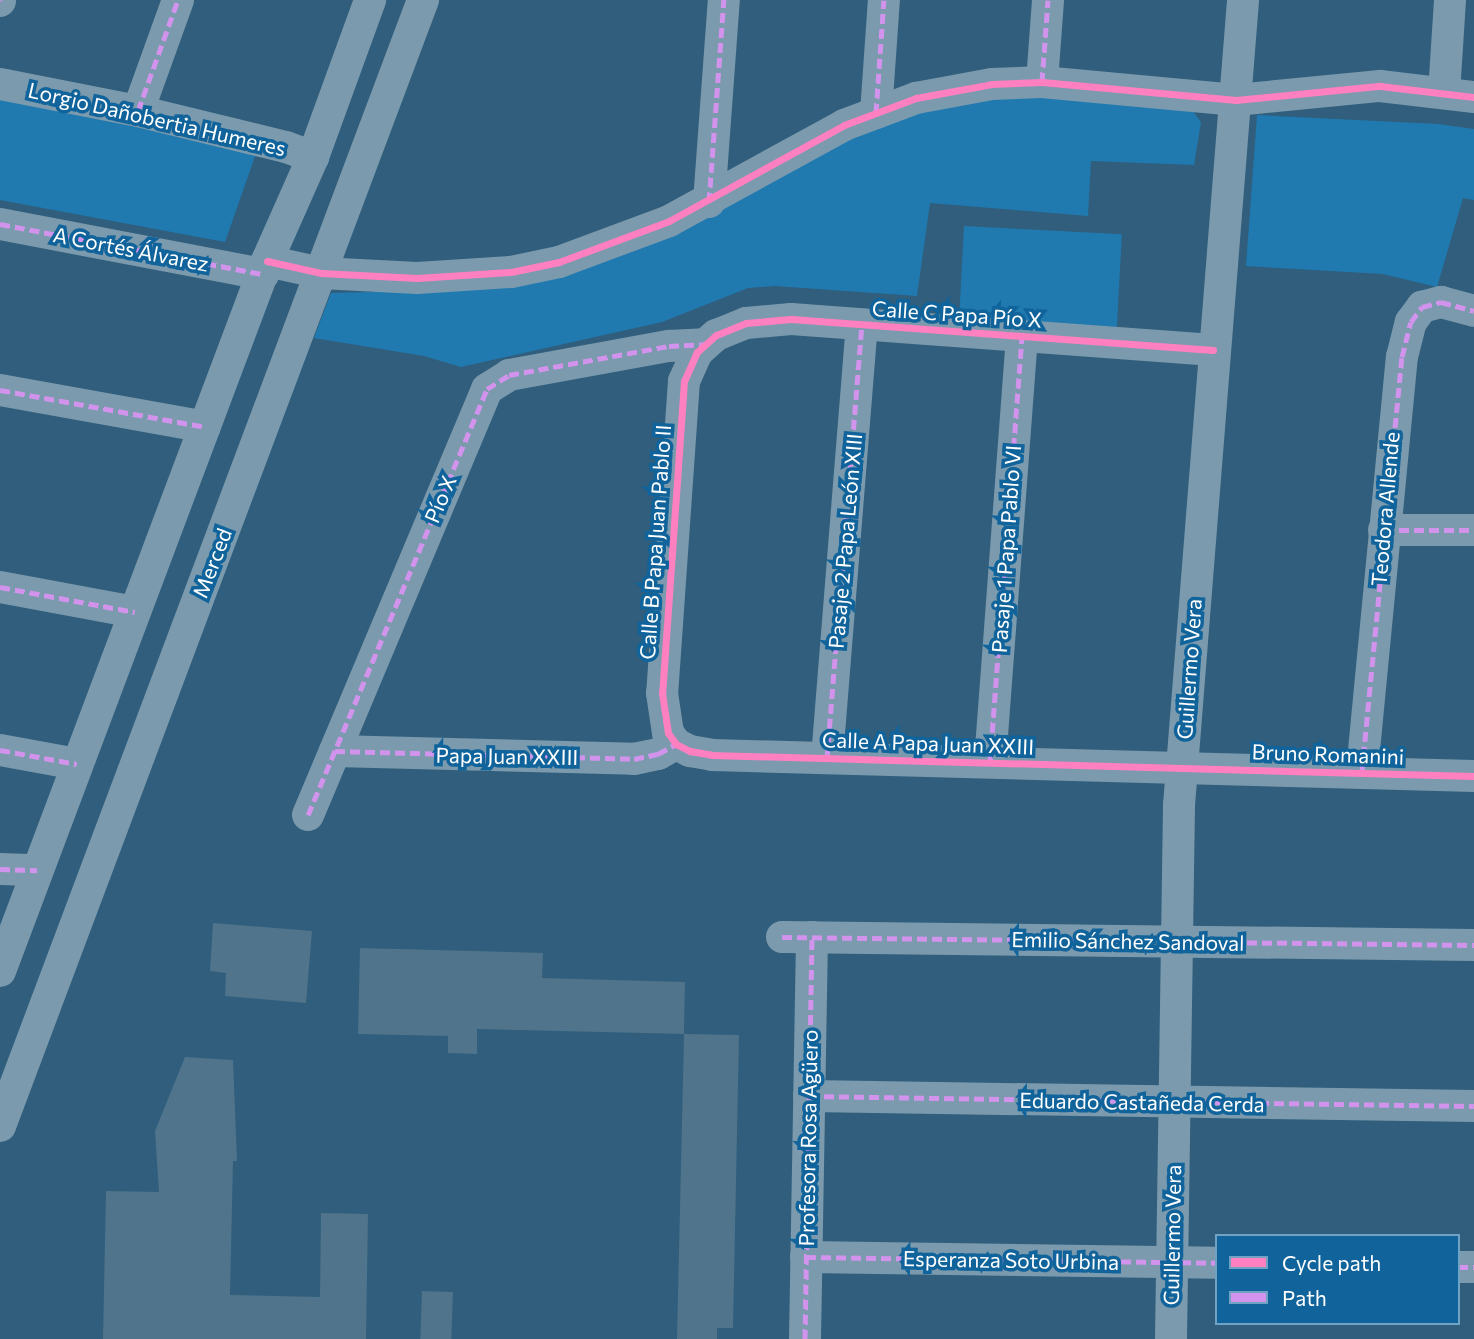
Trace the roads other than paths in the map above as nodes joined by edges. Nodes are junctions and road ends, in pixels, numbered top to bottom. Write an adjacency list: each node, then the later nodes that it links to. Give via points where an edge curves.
1 (178, 0): 13 (street)
2 (370, 0): 15 (street)
3 (423, 0): 19 (street, Merced)
4 (724, 0): 16 (street)
5 (884, 0): 14 (street)
6 (1048, 0): 9 (street)
7 (1243, 0): 12 (street, Guillermo Vera)
8 (1450, 0): 11 (street)
9 (1042, 82): 12 (street, A Cortés Álvarez); 14 (street, A Cortés Álvarez, via 992,84 916,98)
10 (0, 83): 13 (street, Lorgio Dañobertia Humeres)
11 (1459, 95): 12 (street, A Cortés Álvarez, via 1380,86)
12 (1236, 100): 24 (street, Guillermo Vera)
13 (138, 111): 15 (street, Lorgio Dañobertia Humeres)
14 (876, 113): 16 (street, A Cortés Álvarez, via 816,140)
15 (313, 157): 18 (street)
16 (709, 202): 19 (street, A Cortés Álvarez, via 598,249 512,272 417,278)
17 (0, 224): 18 (street, A Cortés Álvarez)
18 (265, 268): 19 (street, A Cortés Álvarez); 26 (street)
19 (321, 273): 50 (street, Merced)
20 (1474, 311): 27 (street, Teodora Allende, via 1431,302 1415,313 1411,322 1395,407)
21 (863, 324): 22 (street, Calle C Papa Pío X); 23 (street, Calle C Papa Pío X, via 765,320 729,328); 34 (street, Pasaje 2 Papa León XIII)
22 (1021, 336): 24 (street, Calle C Papa Pío X); 35 (street, Pasaje 1 Papa Pablo VI)
23 (704, 344): 31 (street, Calle B Papa Juan Pablo II, via 684,382 662,693 664,719); 33 (street, Pío X, via 669,346 509,375 487,389)
24 (1213, 350): 37 (street, Guillermo Vera)
25 (0, 390): 26 (street)
26 (205, 427): 30 (street)
27 (1384, 530): 28 (street); 38 (street, Teodora Allende)
28 (1474, 530)
29 (0, 587): 30 (street)
30 (135, 612): 36 (street)
31 (676, 744): 33 (street, Papa Juan XXIII, via 634,759); 34 (street, Calle A Papa Juan XXIII, via 701,754)
32 (0, 750): 36 (street)
33 (335, 751): 40 (street, Pío X)
34 (827, 758): 35 (street, Calle A Papa Juan XXIII)
35 (990, 762): 37 (street, Calle A Papa Juan XXIII)
36 (77, 764): 42 (street)
37 (1182, 767): 38 (street, Bruno Romanini); 44 (street, Guillermo Vera)
38 (1362, 771): 39 (street, Bruno Romanini)
39 (1474, 776)
40 (308, 815)
41 (0, 869): 42 (street)
42 (37, 870): 46 (street)
43 (797, 937): 44 (street, Emilio Sánchez Sandoval); 47 (street, Profesora Rosa Agüero)
44 (1176, 941): 45 (street, Emilio Sánchez Sandoval); 48 (street, Guillermo Vera)
45 (1474, 945)
46 (0, 971)
47 (809, 1096): 48 (street, Eduardo Castañeda Cerda); 51 (street, Profesora Rosa Agüero)
48 (1174, 1102): 49 (street, Eduardo Castañeda Cerda); 52 (street, Guillermo Vera)
49 (1474, 1106)
50 (0, 1126)
51 (806, 1257): 52 (street, Esperanza Soto Urbina); 54 (street, Profesora Rosa Agüero)
52 (1172, 1263): 53 (street, Esperanza Soto Urbina); 55 (street, Guillermo Vera)
53 (1215, 1264)
54 (805, 1339)
55 (1171, 1339)

